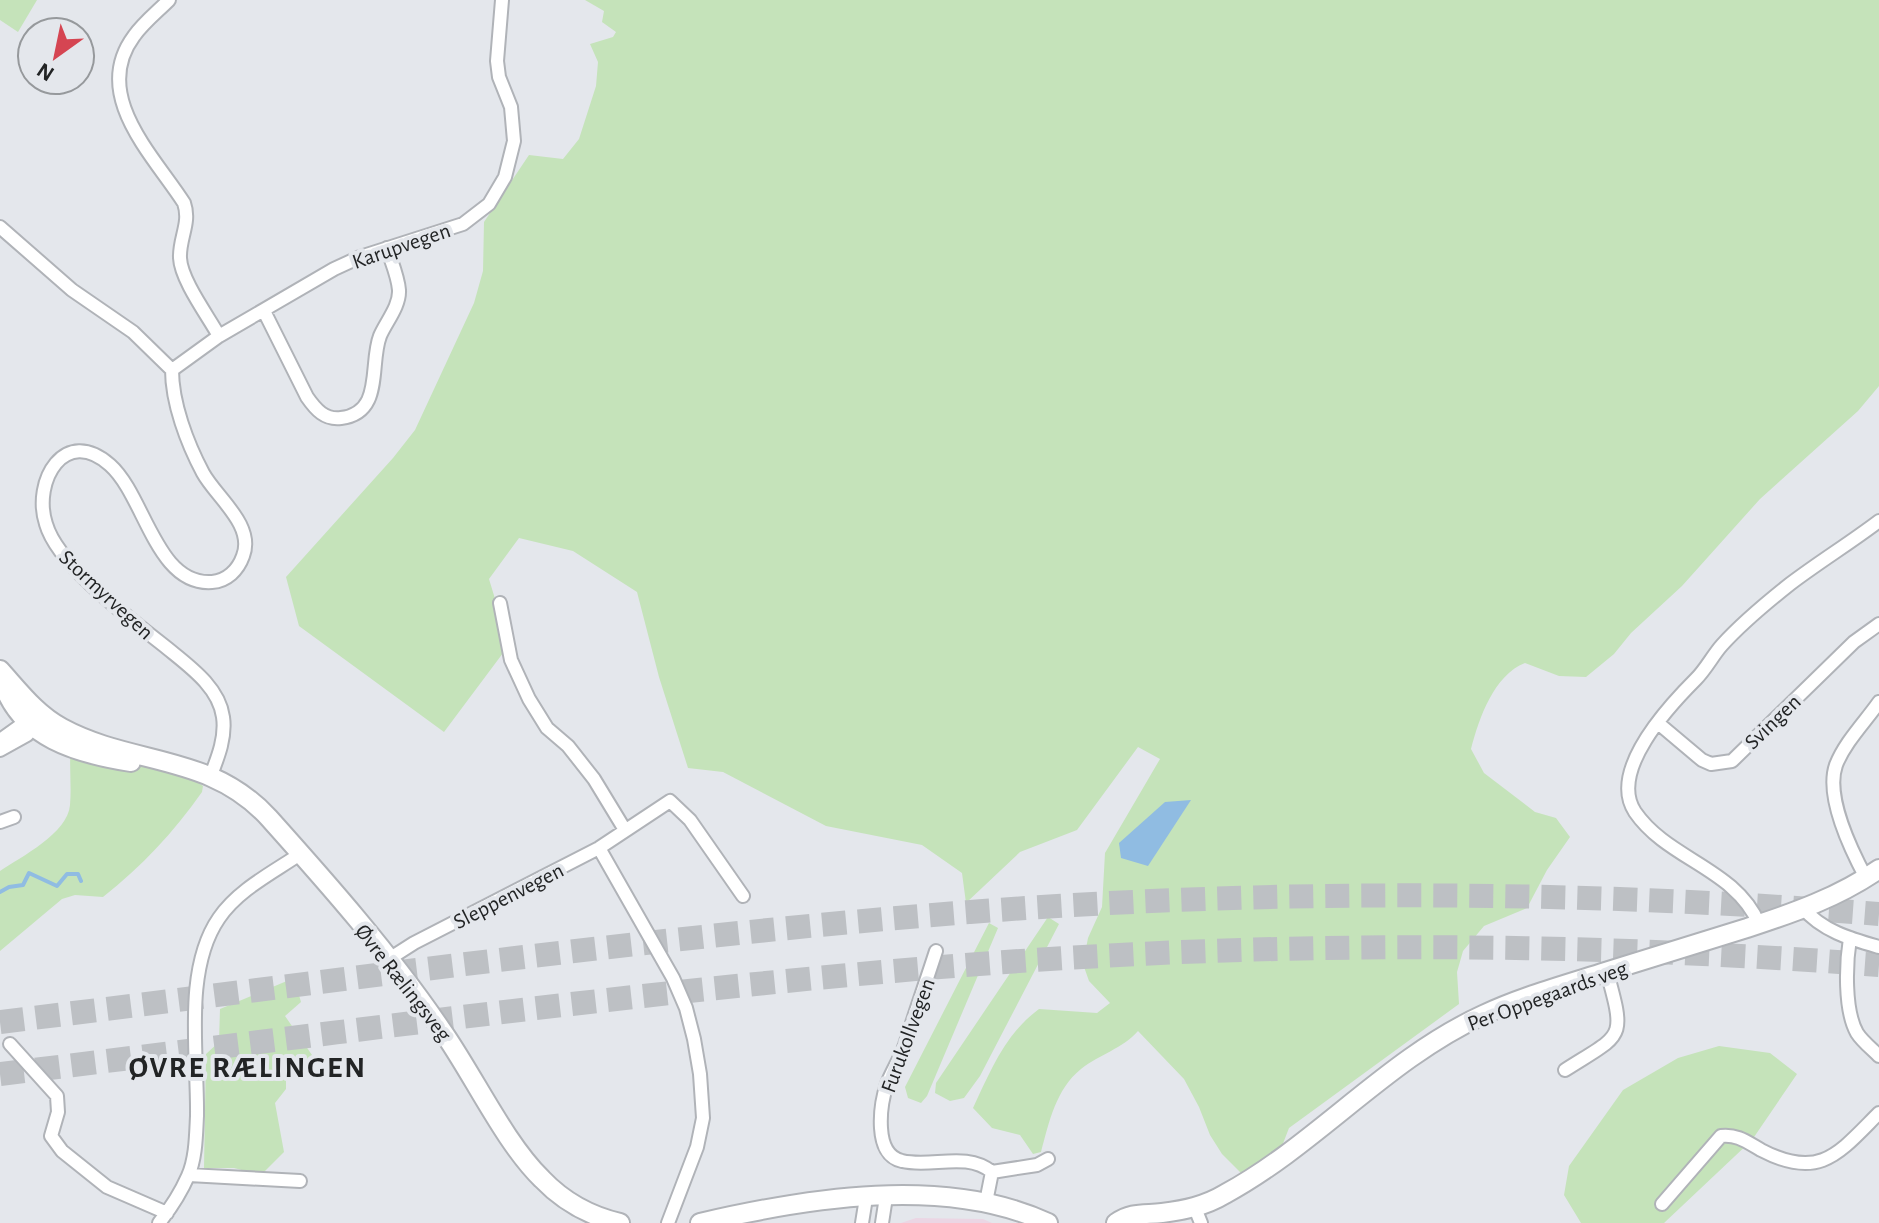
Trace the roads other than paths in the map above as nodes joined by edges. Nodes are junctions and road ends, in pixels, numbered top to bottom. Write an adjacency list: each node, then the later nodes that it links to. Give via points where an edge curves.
1 (169, 0): 6 (street, via 125,51 120,90 135,133 184,203 188,213 183,273)
2 (502, 0): 4 (street, Karupvegen, via 497,61 511,107 514,141 505,177 489,204 463,224)
3 (0, 227): 7 (street, via 72,290 114,316)
4 (387, 248): 5 (street, Karupvegen, via 334,269); 5 (street, via 398,298 380,336 374,387 362,409 351,416 326,417 316,409)
5 (264, 311): 6 (street, Karupvegen)
6 (219, 336): 7 (street, Karupvegen)
7 (172, 370): 17 (street, Stormyrvegen, via 172,388 195,455 243,534 245,550 236,569 216,582 200,582 178,571 119,474 96,455 70,453 59,460 45,479 43,507 45,524 60,552 189,667 216,698 224,721)
8 (1879, 521): 14 (street, via 1753,615)
9 (500, 603): 20 (street, via 511,660 529,699 547,728 594,779)
10 (1879, 624): 14 (street, Svingen, via 1732,761 1702,760)
11 (0, 671): 13 (main road, Øvre Rælingsveg)
12 (1879, 702): 23 (street, via 1843,752 1833,785 1847,836)
13 (34, 720): 15 (street); 16 (street, via 21,740); 17 (main road, Øvre Rælingsveg, via 64,746 88,754 166,763)
14 (1658, 723): 26 (street, via 1634,760 1627,798 1661,838 1738,891)
15 (0, 740)
16 (0, 750)
17 (211, 775): 22 (main road, Øvre Rælingsveg, via 259,807)
18 (14, 817): 19 (street)
19 (0, 822)
20 (625, 830): 21 (street, Sleppenvegen); 24 (street, Sleppenvegen, via 670,801 690,820)
21 (599, 848): 30 (street, Sleppenvegen); 48 (street, via 673,978 694,1039 703,1118)
22 (300, 854): 30 (main road, Øvre Rælingsveg); 38 (street, via 234,901 203,950 196,992 196,1128)
23 (1872, 874): 25 (main road, Per Oppegaards veg)
24 (743, 896)
25 (1803, 908): 26 (main road, Per Oppegaards veg); 27 (street, via 1818,923)
26 (1759, 924): 31 (main road, Per Oppegaards veg)
27 (1850, 938): 28 (street); 33 (street, via 1846,973 1856,1032)
28 (1879, 947)
29 (936, 951): 37 (street, Furukollvegen, via 887,1085 881,1121 885,1146 902,1161 965,1161)
30 (389, 959): 47 (main road, Øvre Rælingsveg, via 438,1023 539,1177 576,1206)
31 (1607, 972): 34 (street, via 1618,1032); 44 (main road, Per Oppegaards veg, via 1502,1007 1447,1034)
32 (10, 1044): 45 (street, via 57,1096 51,1136 62,1151 107,1187)
33 (1879, 1056)
34 (1565, 1070)
35 (1879, 1113): 43 (street, via 1826,1161 1786,1162 1733,1135 1721,1136)
36 (1048, 1159): 37 (street, Furukollvegen)
37 (992, 1172): 42 (street)
38 (189, 1175): 39 (street); 45 (street)
39 (300, 1181)
40 (886, 1197): 41 (main road); 42 (main road); 51 (street)
41 (866, 1198): 49 (main road, via 798,1202); 50 (street)
42 (986, 1202): 52 (main road)
43 (1662, 1204)
44 (1198, 1215): 46 (main road, Per Oppegaards veg)
45 (163, 1218)
46 (1151, 1218): 53 (main road, Per Oppegaards veg, via 1134,1213)
47 (620, 1223)
48 (668, 1223)
49 (700, 1223)
50 (862, 1223)
51 (882, 1223)
52 (1048, 1223)
53 (1116, 1223)

